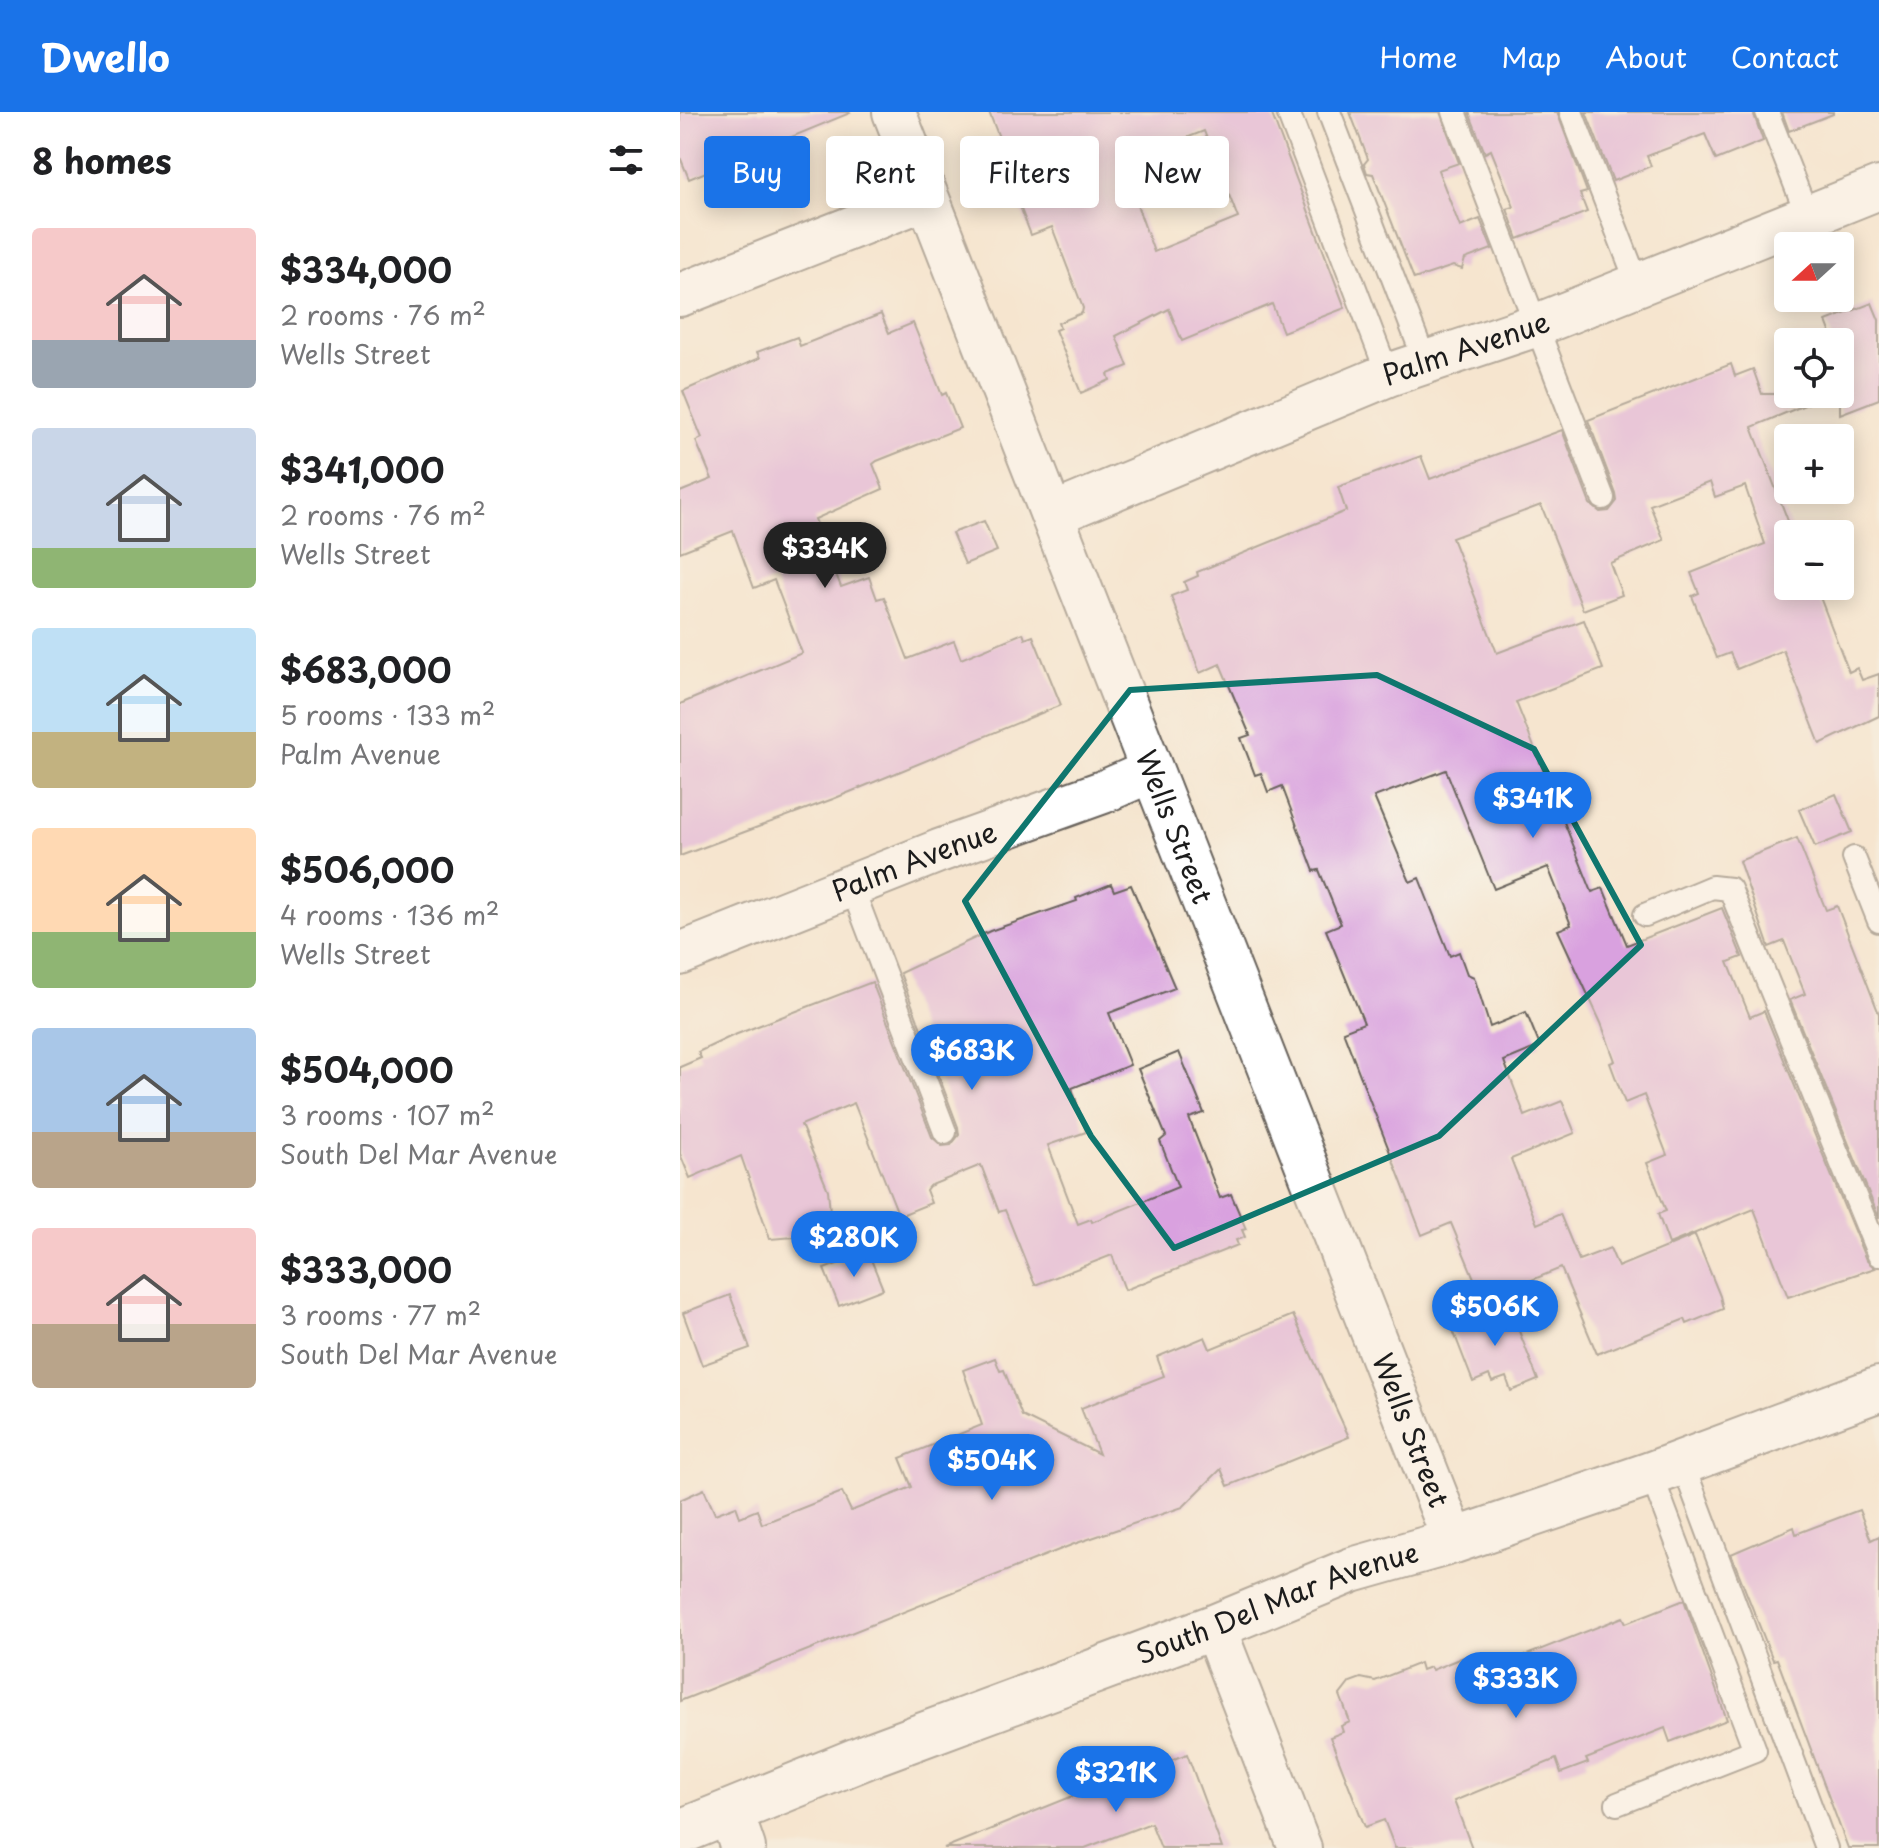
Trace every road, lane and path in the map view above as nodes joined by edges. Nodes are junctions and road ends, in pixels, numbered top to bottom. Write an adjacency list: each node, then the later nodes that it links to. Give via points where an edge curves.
1 (894, 112): 7 (street, Wells Street)
2 (1288, 112): 15 (lane)
3 (1329, 112): 15 (lane)
4 (1454, 112): 14 (lane)
5 (1571, 112): 12 (lane)
6 (1767, 112): 11 (lane)
7 (903, 136)
8 (1879, 188): 11 (street, Palm Avenue)
9 (902, 208): 13 (street)
10 (931, 208): 17 (street, Wells Street)
11 (1808, 217): 12 (street, Palm Avenue)
12 (1638, 285): 14 (street, Palm Avenue)
13 (680, 295)
14 (1537, 325): 15 (street, Palm Avenue); 16 (lane)
15 (1406, 368): 17 (street, Palm Avenue)
16 (1603, 498)
17 (1054, 514): 18 (street, Wells Street)
18 (1151, 771): 20 (street, Palm Avenue); 28 (street, Wells Street)
19 (1854, 858): 22 (lane)
20 (851, 885): 23 (street, Palm Avenue); 24 (lane)
21 (1645, 915): 25 (lane, via 1712,887 1730,889)
22 (1879, 921)
23 (680, 954)
24 (945, 1132)
25 (1879, 1255)
26 (1879, 1389): 27 (main road, South Del Mar Avenue)
27 (1666, 1468): 28 (main road, South Del Mar Avenue); 30 (lane, via 1755,1750); 34 (lane)
28 (1454, 1541): 29 (main road, South Del Mar Avenue, via 1352,1570)
29 (1214, 1627): 31 (main road, South Del Mar Avenue, via 875,1753); 33 (street)
30 (1617, 1804)
31 (737, 1831): 32 (main road, South Del Mar Avenue)
32 (680, 1832)
33 (1300, 1848)
34 (1826, 1848)

